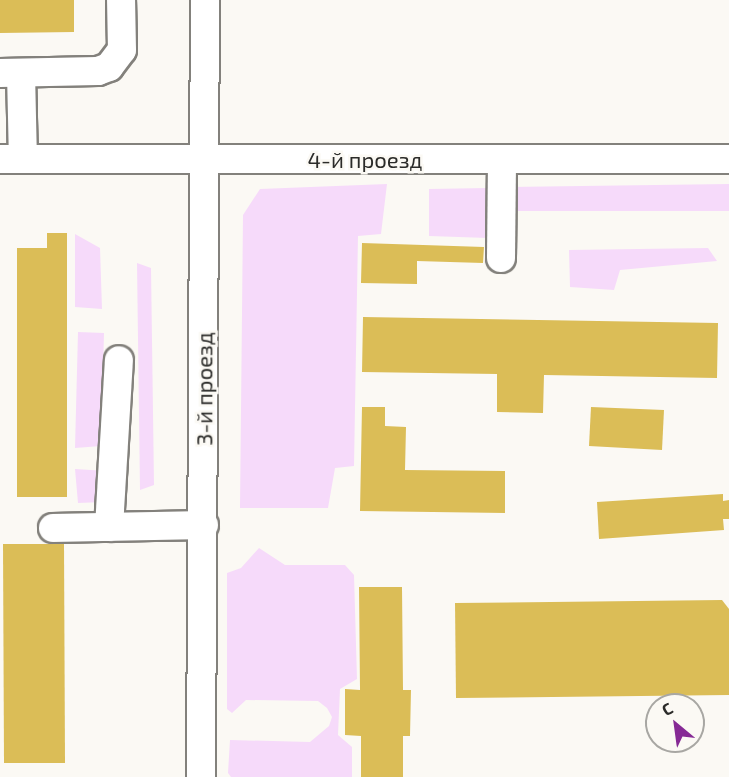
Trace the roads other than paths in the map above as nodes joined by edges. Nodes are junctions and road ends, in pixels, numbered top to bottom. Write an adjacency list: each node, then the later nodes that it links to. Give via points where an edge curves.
1 (121, 0): 3 (street, via 122,50 109,67 98,71)
2 (205, 0): 5 (street, 3-й проезд)
3 (11, 73): 4 (street)
4 (11, 159): 5 (street, 4-й проезд)
5 (204, 159): 7 (street, 4-й проезд); 10 (street, 3-й проезд)
6 (729, 159): 7 (street, 4-й проезд)
7 (502, 161): 8 (street)
8 (501, 258)
9 (119, 360): 11 (street)
10 (204, 525): 11 (street); 13 (street, 3-й проезд)
11 (109, 527): 12 (street)
12 (53, 528)
13 (201, 777)

